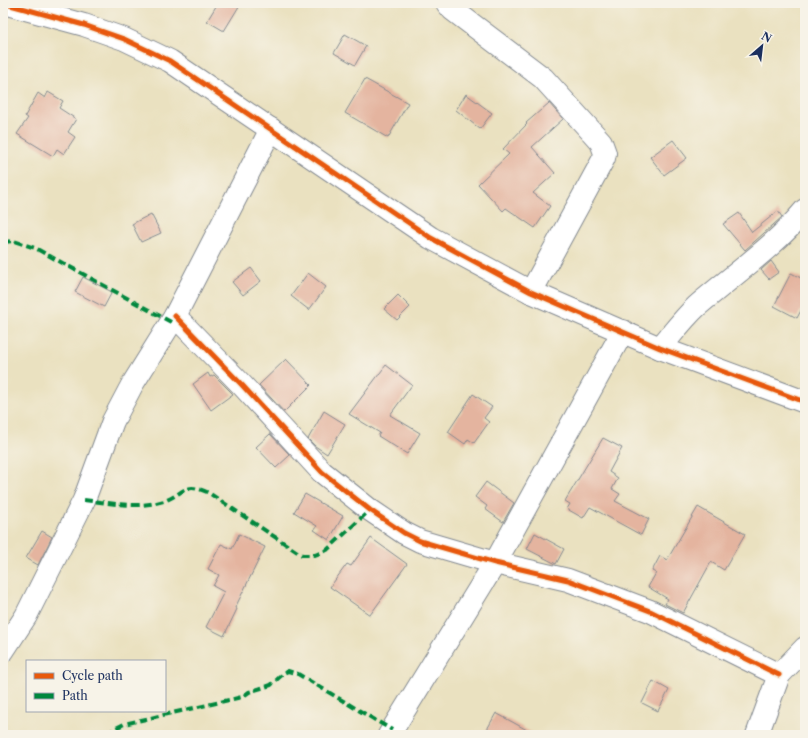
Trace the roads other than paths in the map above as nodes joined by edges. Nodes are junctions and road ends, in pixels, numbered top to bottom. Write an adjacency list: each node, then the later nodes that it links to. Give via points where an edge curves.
1 (3, 3): 3 (street, via 84,25 124,39 170,61)
2 (447, 3): 5 (street, via 543,78 604,148 604,158)
3 (271, 129): 5 (street, via 431,238); 6 (street)
4 (805, 210): 8 (street, via 780,237 697,306)
5 (531, 292): 7 (street)
6 (175, 316): 10 (street, via 322,472 370,510 420,541); 12 (street, via 119,409 84,500 26,616)
7 (623, 331): 8 (street); 10 (street)
8 (660, 348): 9 (street)
9 (805, 402)
10 (495, 563): 13 (street, via 568,580 650,611); 14 (street)
11 (805, 648): 13 (street)
12 (3, 651)
13 (779, 675): 15 (street)
14 (389, 735)
15 (757, 735)

